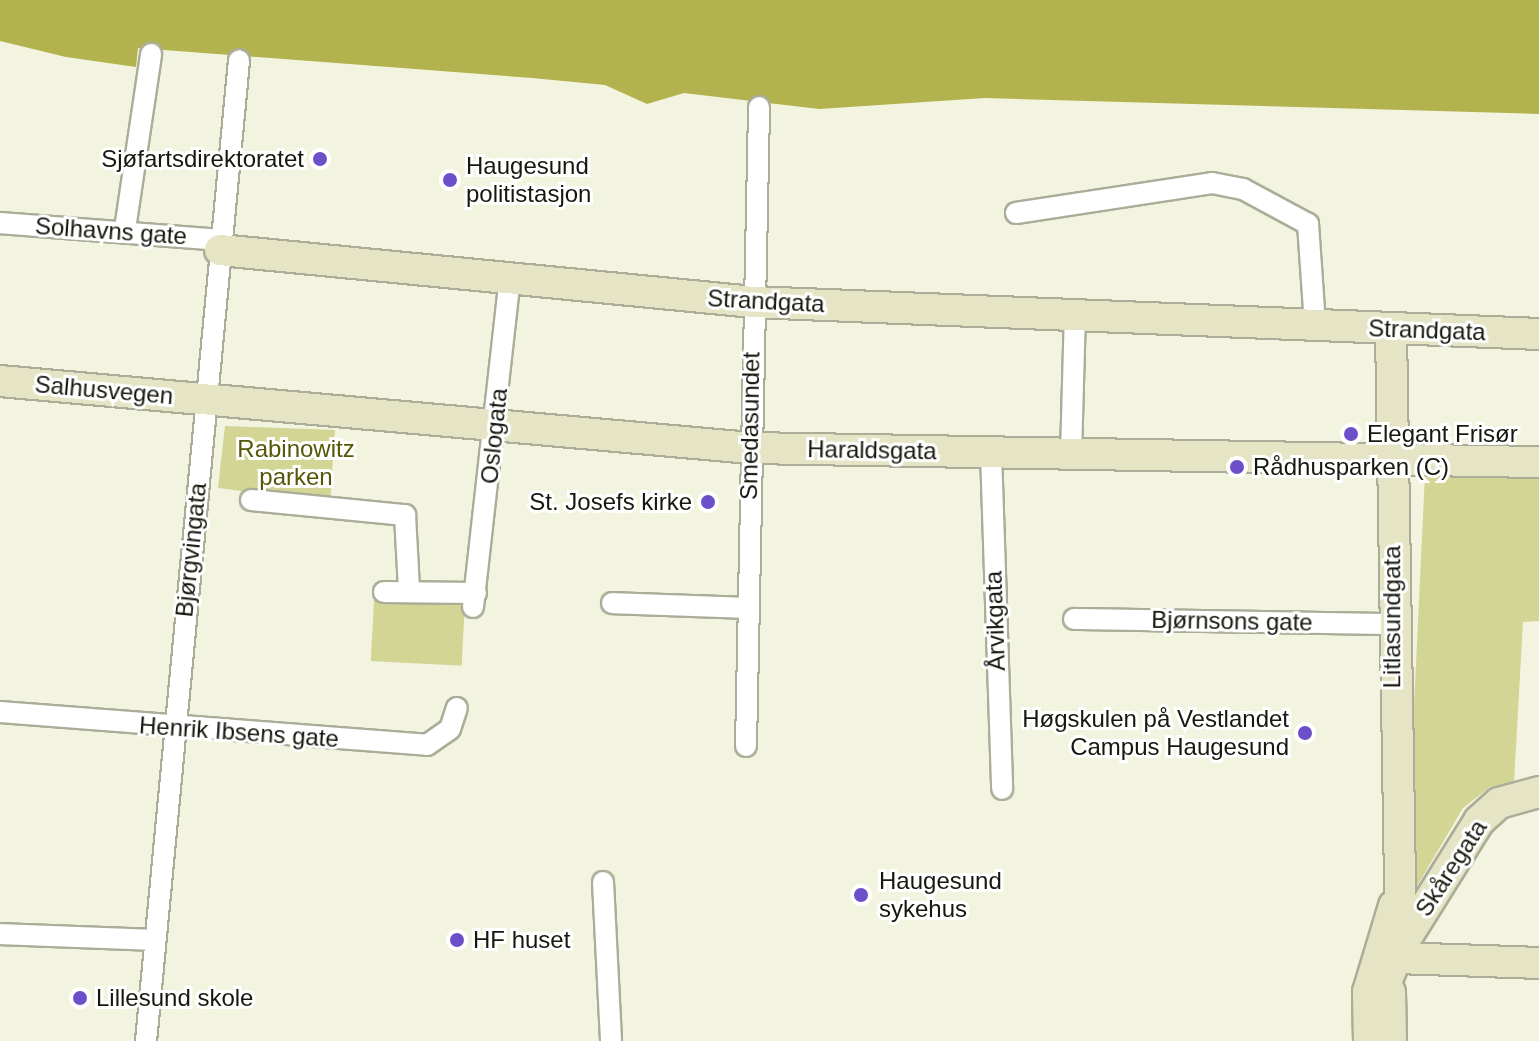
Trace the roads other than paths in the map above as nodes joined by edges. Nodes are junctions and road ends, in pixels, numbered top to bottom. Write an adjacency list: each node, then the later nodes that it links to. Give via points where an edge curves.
1 (151, 54): 6 (street)
2 (239, 60): 7 (street, Bjørgvingata)
3 (759, 107): 9 (street, Smedasundet)
4 (1016, 213): 11 (street, via 1212,183 1243,189 1308,224)
5 (0, 223): 6 (street, Solhavns gate)
6 (125, 229): 7 (street, Solhavns gate)
7 (220, 245): 8 (street, Strandgata); 15 (street, Bjørgvingata)
8 (510, 279): 9 (street, Strandgata); 16 (street, Oslogata)
9 (753, 302): 10 (street, Strandgata); 17 (street, Smedasundet)
10 (1075, 314): 11 (street, Strandgata); 19 (street)
11 (1315, 325): 12 (street, Strandgata)
12 (1391, 329): 13 (street, Strandgata); 20 (street, Litlasundgata)
13 (1539, 334)
14 (0, 381): 15 (street, Salhusvegen)
15 (208, 399): 16 (street, Haraldsgata); 31 (street, Bjørgvingata)
16 (495, 426): 17 (street, Haraldsgata); 23 (street, Oslogata, via 475,600)
17 (750, 448): 18 (street, Haraldsgata); 26 (street, Smedasundet)
18 (991, 452): 19 (street, Haraldsgata); 33 (street, Årvikgata)
19 (1071, 455): 20 (street, Haraldsgata)
20 (1391, 462): 21 (street, Haraldsgata); 28 (street, Litlasundgata)
21 (1539, 462)
22 (251, 500): 23 (street, via 405,515)
23 (409, 588): 24 (street)
24 (384, 592)
25 (612, 603): 26 (street)
26 (746, 608): 32 (street, Smedasundet)
27 (1074, 619): 28 (street, Bjørnsons gate)
28 (1391, 624): 36 (street, Litlasundgata)
29 (457, 708): 31 (street, Henrik Ibsens gate, via 450,729 427,745)
30 (0, 712): 31 (street, Henrik Ibsens gate)
31 (174, 728): 38 (street, Bjørgvingata)
32 (746, 746)
33 (1002, 789)
34 (1539, 792): 39 (street, Skåregata, via 1499,803 1479,821)
35 (603, 882): 43 (street)
36 (1395, 904): 39 (street, Litlasundgata); 41 (street, Litlasundgata, via 1372,970)
37 (0, 934): 38 (street)
38 (153, 940): 42 (street, Bjørgvingata)
39 (1396, 959): 40 (street); 41 (street, Litlasundgata)
40 (1539, 963)
41 (1377, 1034)
42 (146, 1041)
43 (611, 1041)

